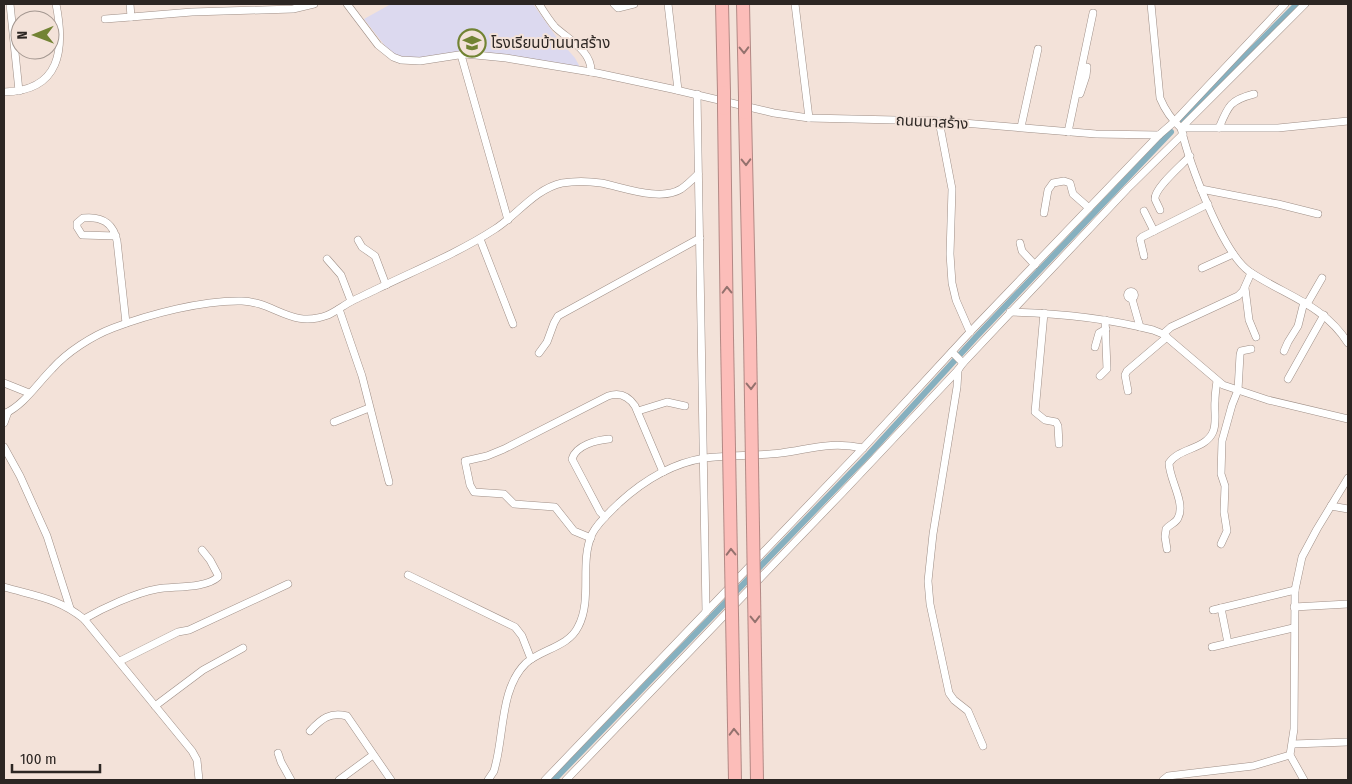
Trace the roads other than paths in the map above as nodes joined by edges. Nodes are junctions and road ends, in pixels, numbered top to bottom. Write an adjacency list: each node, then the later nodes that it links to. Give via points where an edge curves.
1 (10, 4): 24 (street)
2 (56, 4): 24 (street, via 61,38 56,64 50,74)
3 (130, 4): 17 (street)
4 (314, 4): 17 (street, via 293,9)
5 (347, 4): 20 (street, ถนนนาสร้าง, via 378,45 393,57 420,62)
6 (539, 4): 22 (street, via 551,22 586,55)
7 (614, 4): 8 (street, via 621,9)
8 (634, 4)
9 (668, 4): 23 (street)
10 (722, 4): 147 (highway, one-way to 10, bridge)
11 (743, 4): 148 (highway, one-way to 148, bridge)
12 (795, 4): 29 (street)
13 (1151, 4): 32 (street, via 1160,98)
14 (1285, 4): 32 (street)
15 (1305, 4): 35 (street)
16 (1093, 13): 28 (street)
17 (131, 17): 18 (street)
18 (105, 19)
19 (1038, 49): 33 (street)
20 (461, 55): 22 (street, ถนนนาสร้าง, via 487,55); 47 (street)
21 (1087, 67): 28 (street, via 1080,97)
22 (591, 72): 23 (street, ถนนนาสร้าง)
23 (678, 90): 26 (street, ถนนนาสร้าง)
24 (20, 91): 25 (street)
25 (4, 92)
26 (697, 94): 29 (street, ถนนนาสร้าง); 39 (street)
27 (1254, 94): 34 (street, via 1242,96 1229,105)
28 (1074, 105): 36 (street)
29 (809, 118): 30 (street, ถนนนาสร้าง)
30 (939, 121): 33 (street, ถนนนาสร้าง); 75 (street, via 952,189 952,283)
31 (1348, 121): 34 (street, via 1278,128)
32 (1174, 122): 35 (street); 37 (street)
33 (1021, 128): 36 (street, ถนนนาสร้าง)
34 (1219, 128): 35 (street)
35 (1182, 131): 38 (street); 67 (street)
36 (1068, 132): 37 (street, ถนนนาสร้าง)
37 (1159, 135): 42 (street)
38 (1190, 156): 40 (street); 43 (street, via 1156,194)
39 (698, 174): 47 (street, via 681,189 668,194 593,182 561,183 545,189); 51 (street)
40 (1201, 189): 41 (street); 46 (street)
41 (1208, 204): 48 (street); 54 (street)
42 (1089, 208): 45 (street, via 1073,194 1070,183 1057,181 1048,190); 57 (street)
43 (1160, 210)
44 (1144, 212): 48 (street)
45 (1044, 213)
46 (1318, 214)
47 (508, 220): 50 (street)
48 (1154, 231): 55 (street, via 1140,239)
49 (116, 236): 49 (street, via 82,235 77,223 83,218 102,219 111,225); 71 (street)
50 (480, 238): 61 (street); 72 (street)
51 (700, 238): 82 (street, via 558,316); 104 (street)
52 (358, 240): 61 (street, via 375,256)
53 (1020, 243): 57 (street, via 1022,252)
54 (1233, 254): 58 (street); 59 (street)
55 (1144, 256)
56 (327, 259): 64 (street, via 341,274)
57 (1035, 265): 75 (street)
58 (1202, 268)
59 (1251, 273): 62 (street); 65 (street)
60 (1322, 278): 65 (street)
61 (386, 285): 64 (street)
62 (1245, 288): 76 (street, via 1234,298 1171,327); 77 (street, via 1250,328)
63 (1132, 299): 73 (street)
64 (351, 301): 66 (street)
65 (1306, 303): 69 (street); 81 (street)
66 (339, 309): 71 (street, via 304,319 292,318 252,302 234,302 167,311); 94 (street)
67 (1010, 312): 68 (street); 84 (street)
68 (1044, 313): 70 (street); 101 (street, via 1035,412 1045,420 1056,422)
69 (1324, 315): 78 (street); 87 (street)
70 (1105, 320): 73 (street); 74 (street)
71 (126, 323): 92 (street, via 102,332 68,355)
72 (513, 324)
73 (1140, 327): 76 (street)
74 (1106, 329): 79 (street, via 1100,333); 86 (street, via 1107,369)
75 (970, 332): 83 (street)
76 (1165, 336): 88 (street); 91 (street, via 1127,371)
77 (1256, 337)
78 (1348, 343)
79 (1095, 347)
80 (1251, 349): 90 (street, via 1241,351)
81 (1284, 351)
82 (539, 353)
83 (953, 353): 84 (street); 103 (street)
84 (962, 362): 85 (street)
85 (958, 370): 136 (street, via 931,547 929,592 949,692 968,711); 146 (street)
86 (1100, 376)
87 (1288, 379)
88 (1217, 381): 90 (street); 113 (street, via 1213,432 1199,445 1178,453 1169,463 1180,512 1177,520 1166,529)
89 (4, 383): 92 (street)
90 (1238, 390): 97 (street); 112 (street, via 1222,441 1221,474 1225,486 1227,530)
91 (1128, 391)
92 (29, 393): 96 (street)
93 (685, 406): 95 (street, via 666,402)
94 (369, 408): 98 (street); 107 (street)
95 (638, 411): 105 (street); 111 (street, via 629,398 613,394 504,449 465,461 474,492 504,494 514,504 555,507 574,531)
96 (6, 413): 99 (street)
97 (1348, 419)
98 (334, 422)
99 (4, 423)
100 (609, 439): 110 (street, via 593,441 575,453 572,459)
101 (1058, 444)
102 (4, 447): 121 (street, via 46,536)
103 (863, 448): 104 (street, via 830,444 780,453); 124 (street)
104 (703, 458): 105 (street); 124 (street)
105 (663, 472): 110 (street, via 646,480)
106 (1348, 478): 108 (street)
107 (389, 482)
108 (1331, 506): 109 (street); 118 (street, via 1302,557)
109 (1348, 510)
110 (605, 517): 111 (street)
111 (591, 538): 130 (street, via 579,625 569,638)
112 (1221, 544)
113 (1167, 549)
114 (202, 550): 125 (street, via 218,574 214,580 147,592)
115 (408, 575): 130 (street, via 514,627 522,636)
116 (288, 584): 131 (street)
117 (4, 587): 121 (street)
118 (1295, 590): 120 (street); 122 (street)
119 (1348, 604): 120 (street)
120 (1294, 607): 126 (street)
121 (70, 608): 125 (street)
122 (1221, 608): 123 (street); 127 (street)
123 (1213, 610)
124 (706, 612): 145 (street)
125 (84, 619): 131 (street)
126 (1293, 628): 127 (street); 135 (street)
127 (1228, 643): 128 (street)
128 (1212, 647)
129 (243, 648): 132 (street, via 203,670)
130 (532, 659): 144 (street, via 521,670 510,692 498,758)
131 (120, 661): 132 (street)
132 (155, 706): 140 (street, via 192,751)
133 (310, 731): 138 (street, via 320,719 338,714 347,716)
134 (1348, 742): 135 (street)
135 (1293, 744): 139 (street)
136 (983, 746)
137 (278, 754): 141 (street)
138 (374, 755): 142 (street); 143 (street)
139 (1290, 755): 149 (street, via 1253,766 1168,776); 150 (street)
140 (199, 780)
141 (291, 780)
142 (339, 780)
143 (391, 780)
144 (488, 780)
145 (545, 780)
146 (566, 780)
147 (735, 780)
148 (757, 780)
149 (1163, 780)
150 (1304, 780)

